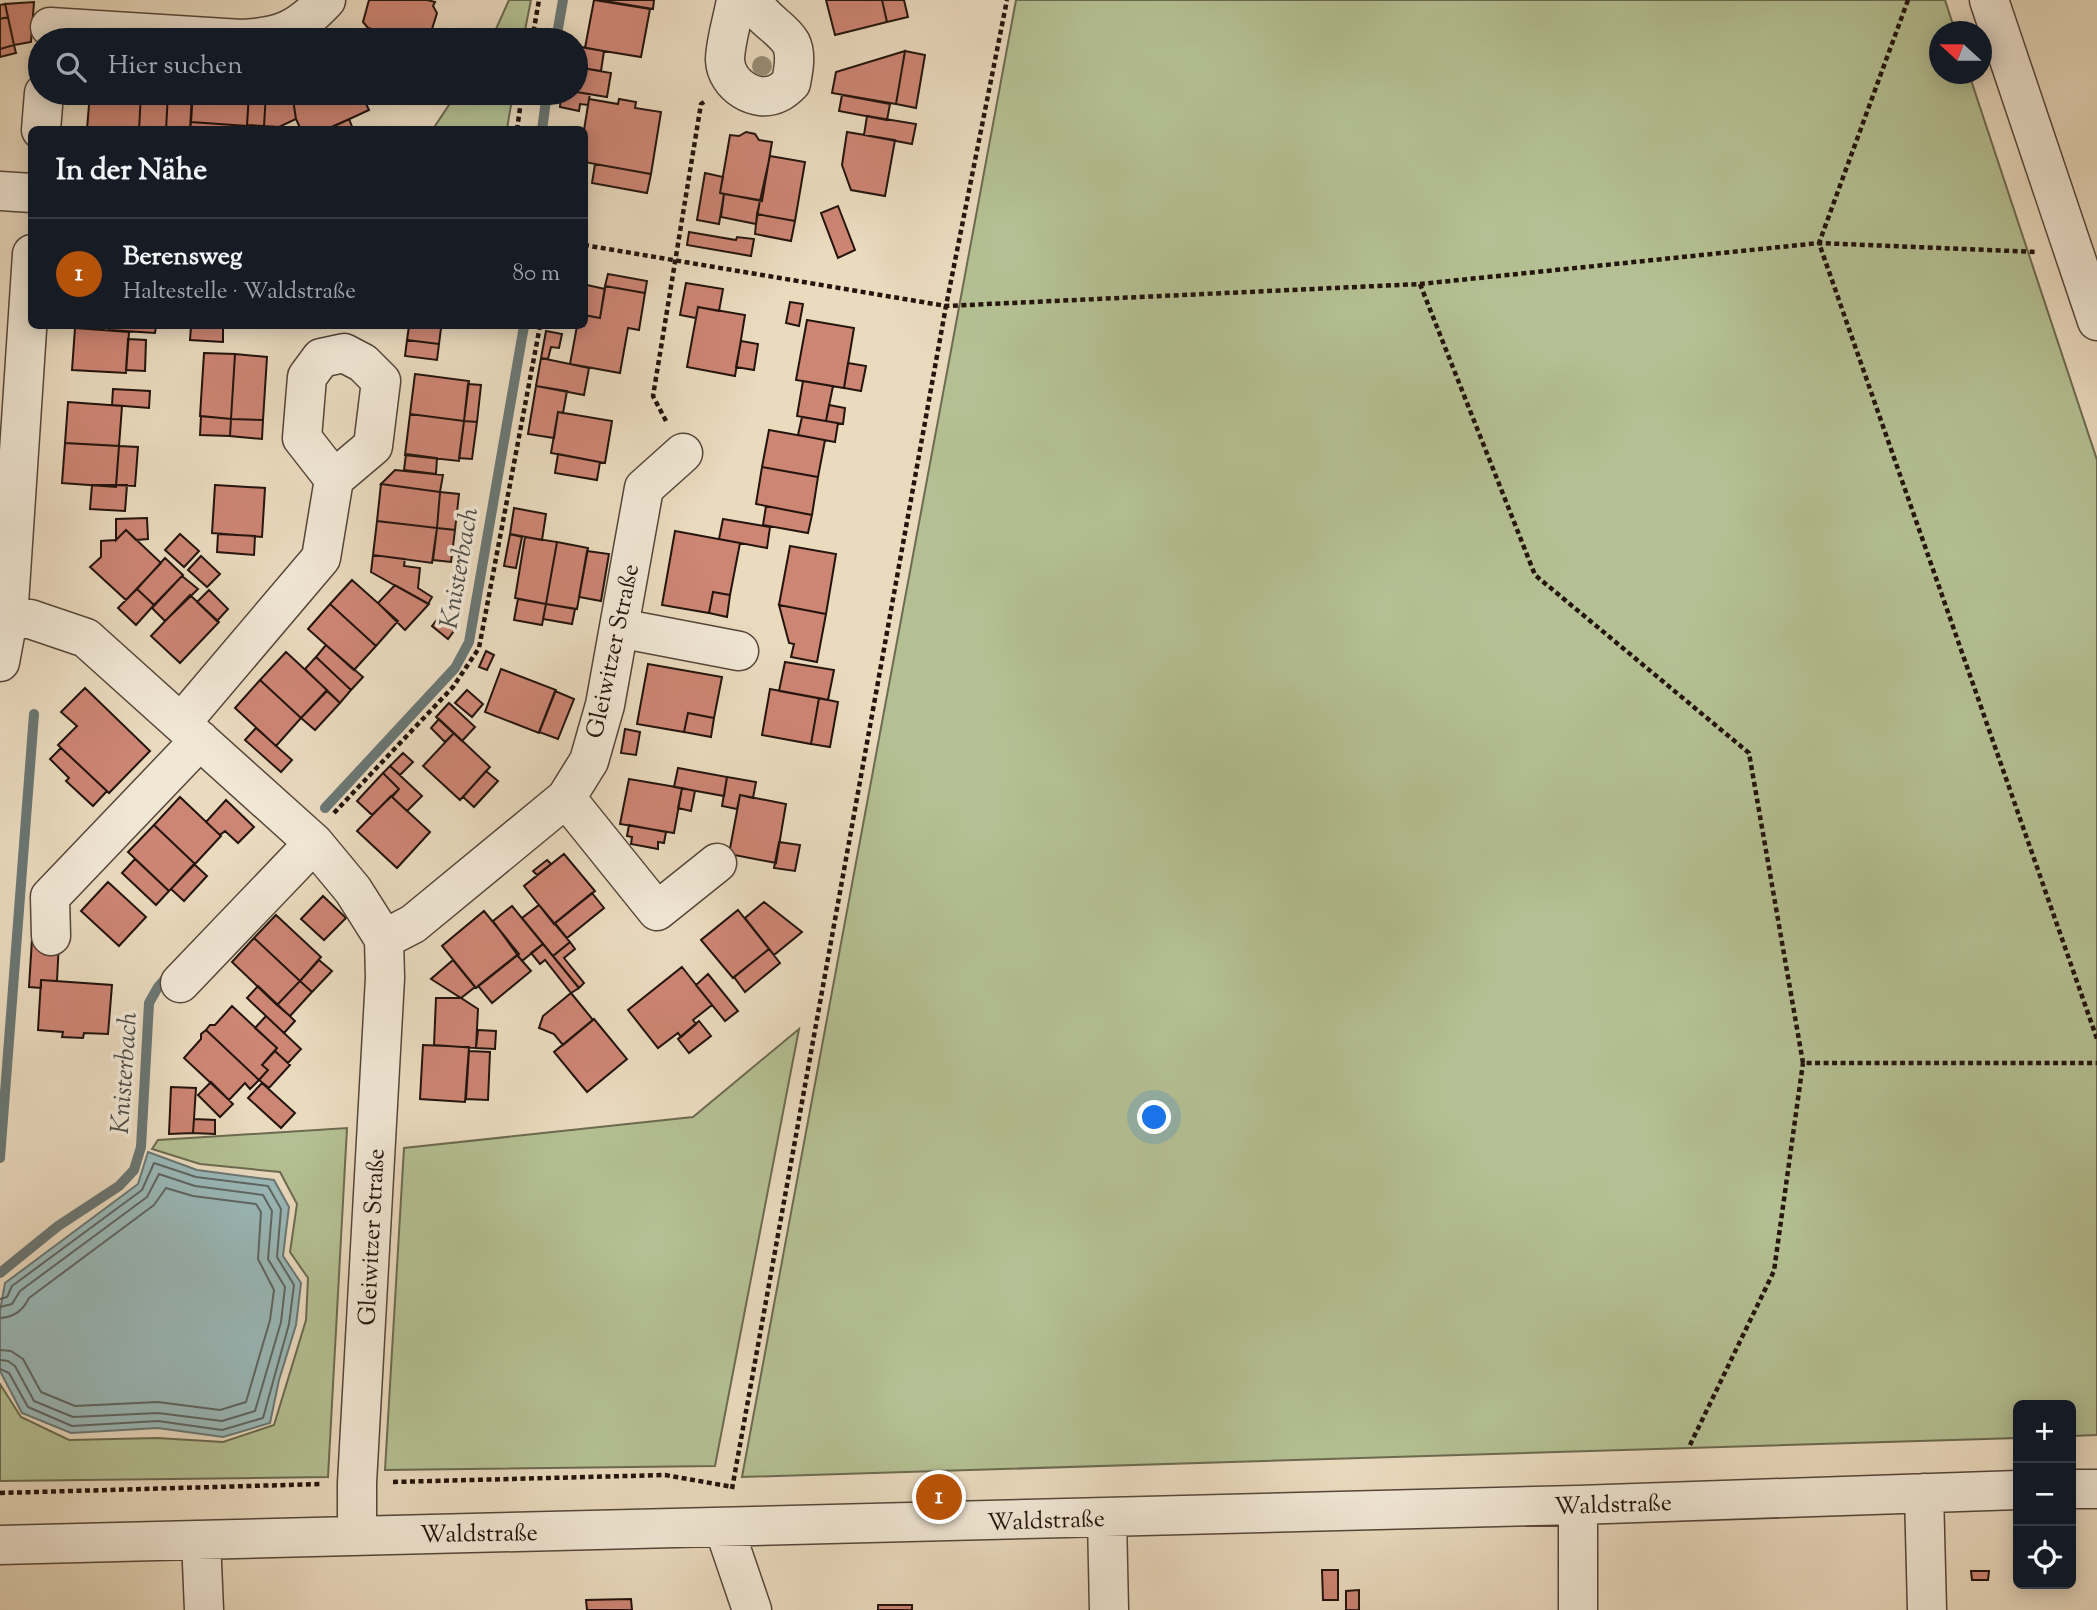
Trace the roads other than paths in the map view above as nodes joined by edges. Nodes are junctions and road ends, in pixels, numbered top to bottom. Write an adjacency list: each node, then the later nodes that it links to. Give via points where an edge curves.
1 (326, 0): 7 (street, via 307,20)
2 (736, 0): 3 (street, via 725,62 732,80 758,97 777,94 791,83 794,64 791,44)
3 (753, 0)
4 (1989, 0): 13 (street)
5 (50, 22): 6 (street)
6 (117, 28)
7 (291, 28)
8 (43, 105): 9 (street)
9 (41, 126)
10 (0, 191): 11 (street)
11 (28, 193)
12 (28, 315): 16 (street)
13 (2097, 321)
14 (683, 453): 17 (street, Gleiwitzer Straße, via 644,488)
15 (334, 479): 20 (street, via 321,558)
16 (8, 619): 19 (street); 20 (street, Gleiwitzer Straße, via 30,619 86,638)
17 (619, 628): 18 (street); 21 (street, Gleiwitzer Straße, via 606,705 589,761)
18 (739, 651)
19 (0, 662)
20 (190, 731): 22 (street, Gleiwitzer Straße); 24 (street, via 50,897)
21 (566, 798): 23 (street, via 657,911); 25 (street, Gleiwitzer Straße, via 413,924)
22 (312, 841): 25 (street, Gleiwitzer Straße, via 353,890); 26 (street)
23 (717, 863)
24 (51, 936)
25 (384, 939): 34 (street, Gleiwitzer Straße, via 386,978)
26 (180, 983)
27 (2076, 1489): 28 (street)
28 (2097, 1489)
29 (2013, 1490): 30 (street, Waldstraße)
30 (1924, 1493): 31 (street, Waldstraße); 41 (street)
31 (1578, 1506): 32 (street, Waldstraße); 40 (street)
32 (1107, 1518): 33 (street, Waldstraße); 39 (street)
33 (724, 1528): 34 (street, Waldstraße); 38 (street)
34 (356, 1536): 35 (street, Waldstraße)
35 (201, 1540): 36 (street, Waldstraße); 37 (street)
36 (0, 1545)
37 (204, 1610)
38 (752, 1610)
39 (1109, 1610)
40 (1578, 1610)
41 (1927, 1610)

